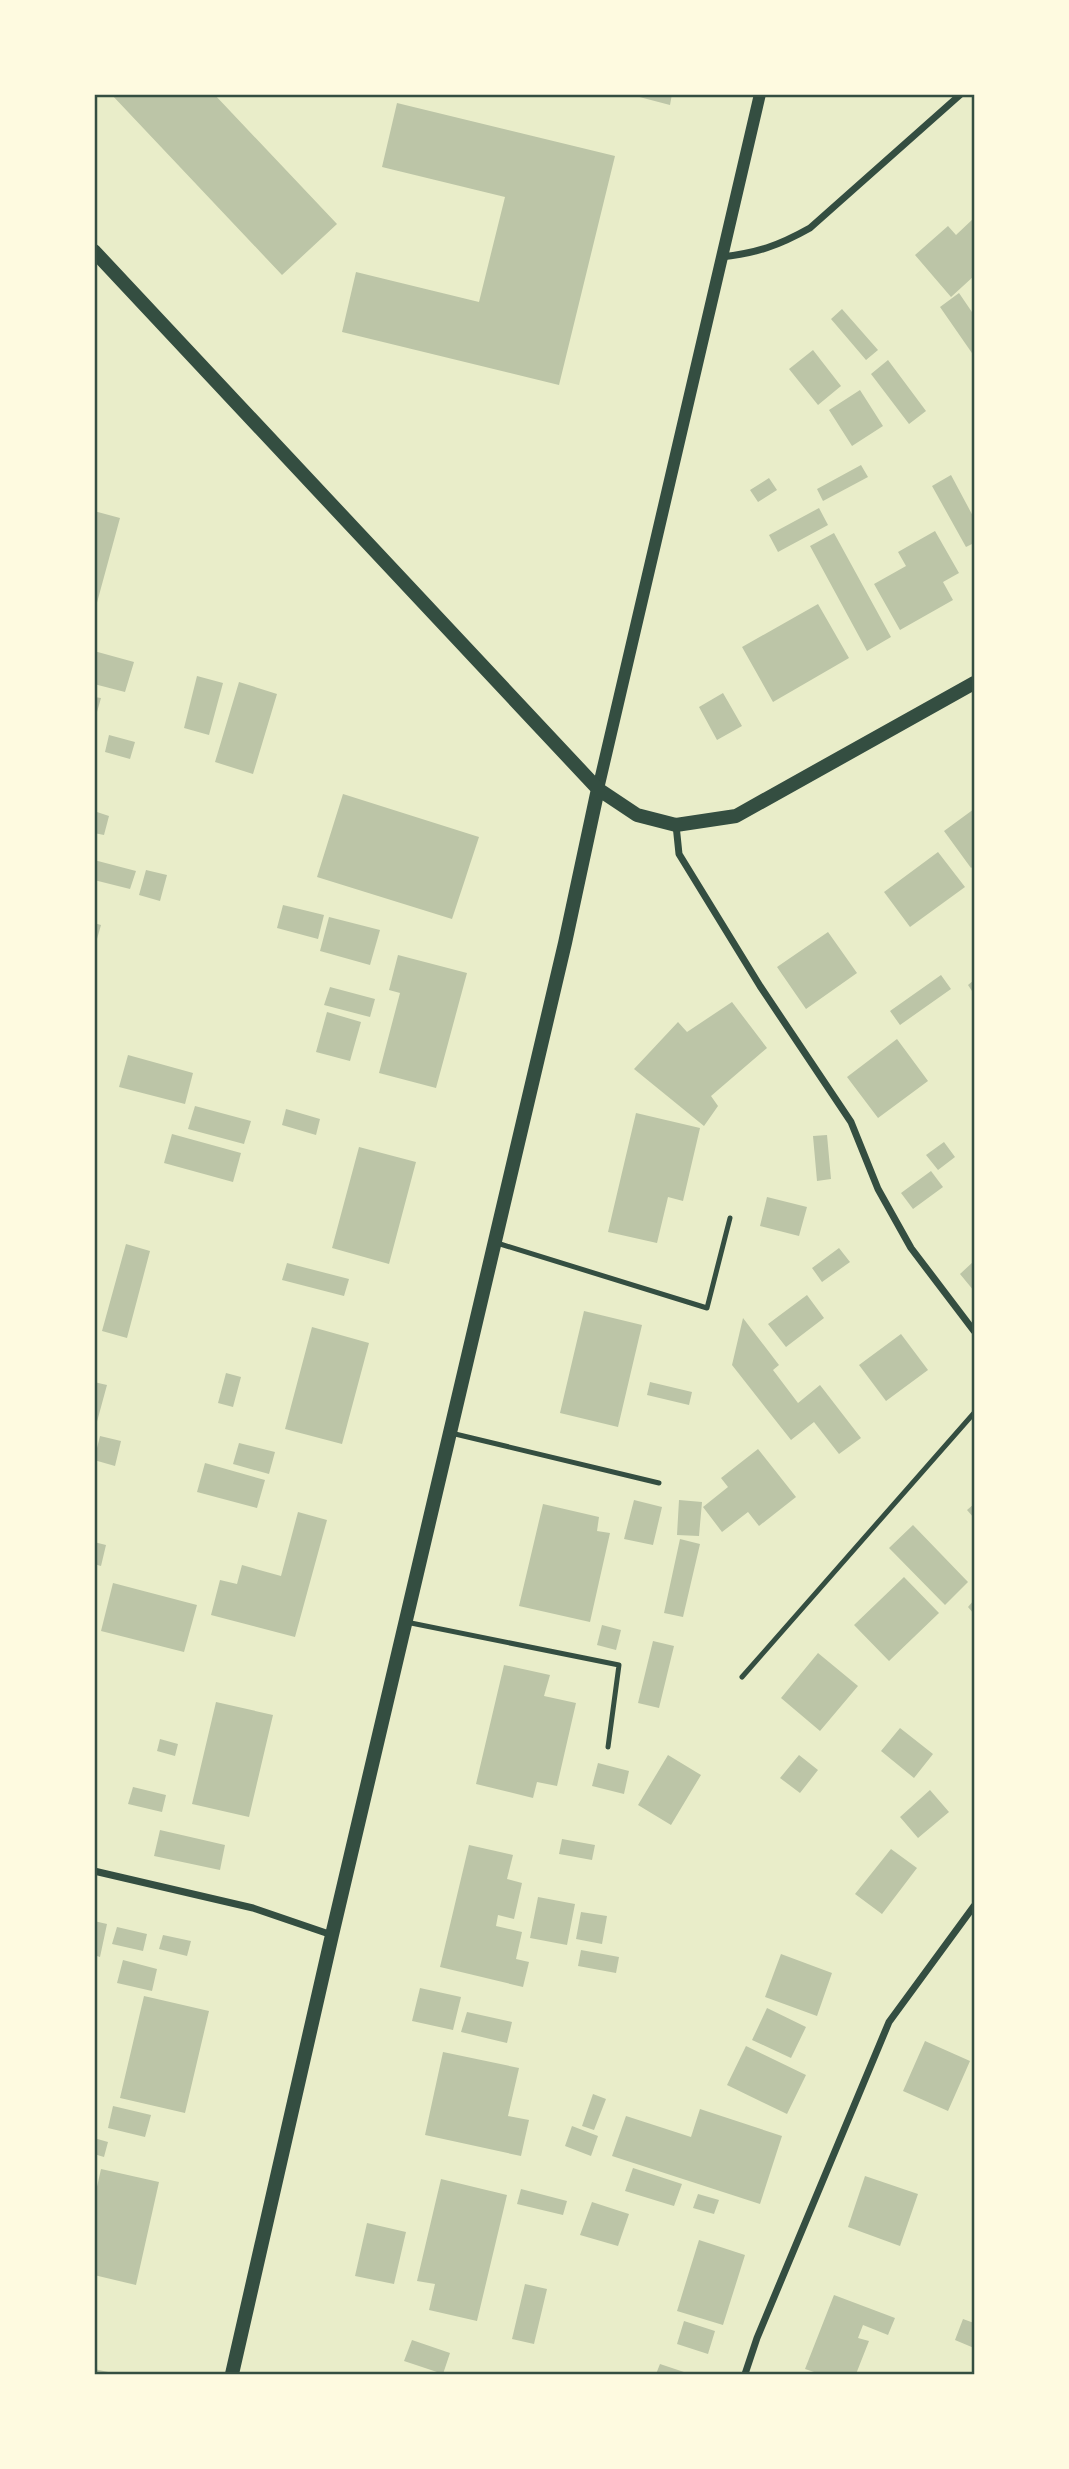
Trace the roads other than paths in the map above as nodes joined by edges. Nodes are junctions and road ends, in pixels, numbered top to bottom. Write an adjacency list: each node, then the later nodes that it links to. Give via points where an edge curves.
1 (760, 94): 3 (street)
2 (961, 94): 3 (street, via 810,228 752,254)
3 (721, 257): 6 (street)
4 (96, 259): 6 (main road)
5 (975, 682): 7 (main road, via 736,816)
6 (598, 789): 7 (main road, via 637,815); 9 (main road)
7 (676, 825): 10 (street, via 679,854 851,1122 878,1189 911,1248)
8 (730, 1219): 9 (lane, via 707,1308)
9 (495, 1242): 12 (main road)
10 (975, 1331)
11 (975, 1413): 15 (lane)
12 (450, 1433): 13 (lane); 14 (main road)
13 (659, 1483)
14 (406, 1622): 16 (lane, via 619,1665); 19 (main road)
15 (742, 1677)
16 (608, 1748)
17 (94, 1871): 19 (street, via 253,1908)
18 (975, 1906): 21 (street, via 889,2022)
19 (332, 1935): 20 (main road)
20 (232, 2375)
21 (745, 2375)

